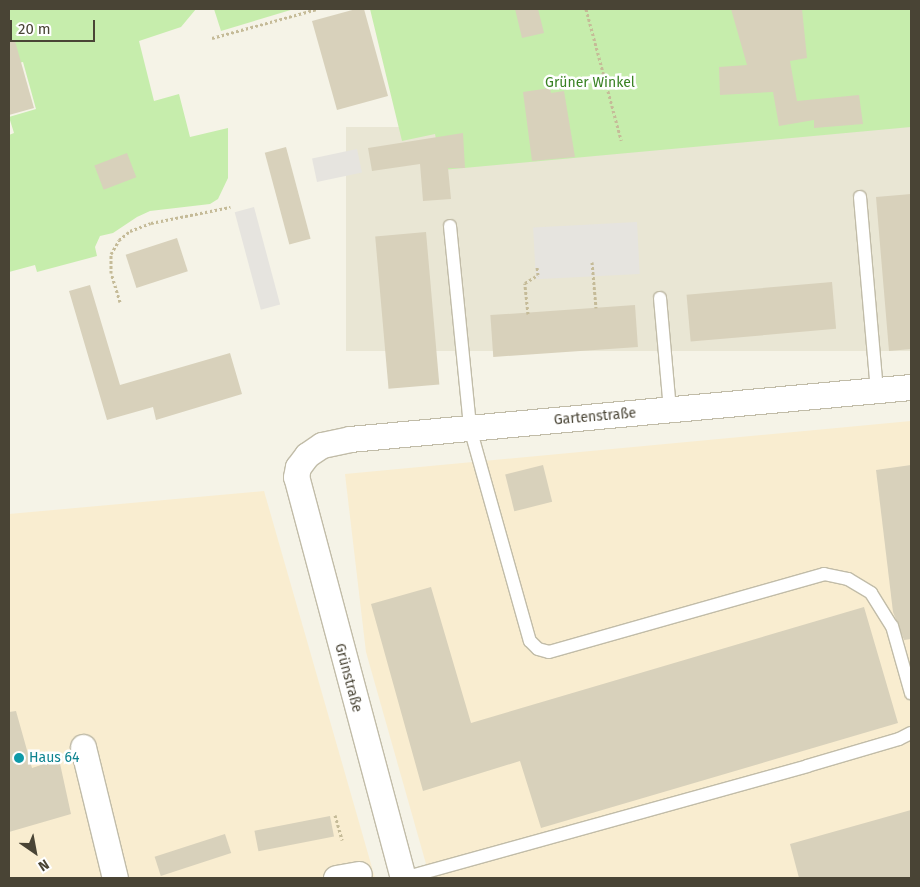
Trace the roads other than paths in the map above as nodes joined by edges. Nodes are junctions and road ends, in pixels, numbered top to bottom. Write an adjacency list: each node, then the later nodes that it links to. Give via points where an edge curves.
1 (860, 197): 5 (lane)
2 (450, 226): 7 (lane)
3 (660, 298): 6 (lane)
4 (911, 387): 5 (street, Gartenstraße)
5 (877, 390): 6 (street, Gartenstraße)
6 (670, 411): 7 (street, Gartenstraße)
7 (470, 428): 8 (street, Gartenstraße, via 350,439 322,445 302,460); 9 (lane, via 530,641 538,650 549,652 824,574 848,579 871,593 892,626)
8 (296, 477): 13 (street, Grünstraße)
9 (911, 693)
10 (911, 733): 13 (lane, via 807,766)
11 (83, 747): 12 (street)
12 (115, 878)
13 (403, 878)

